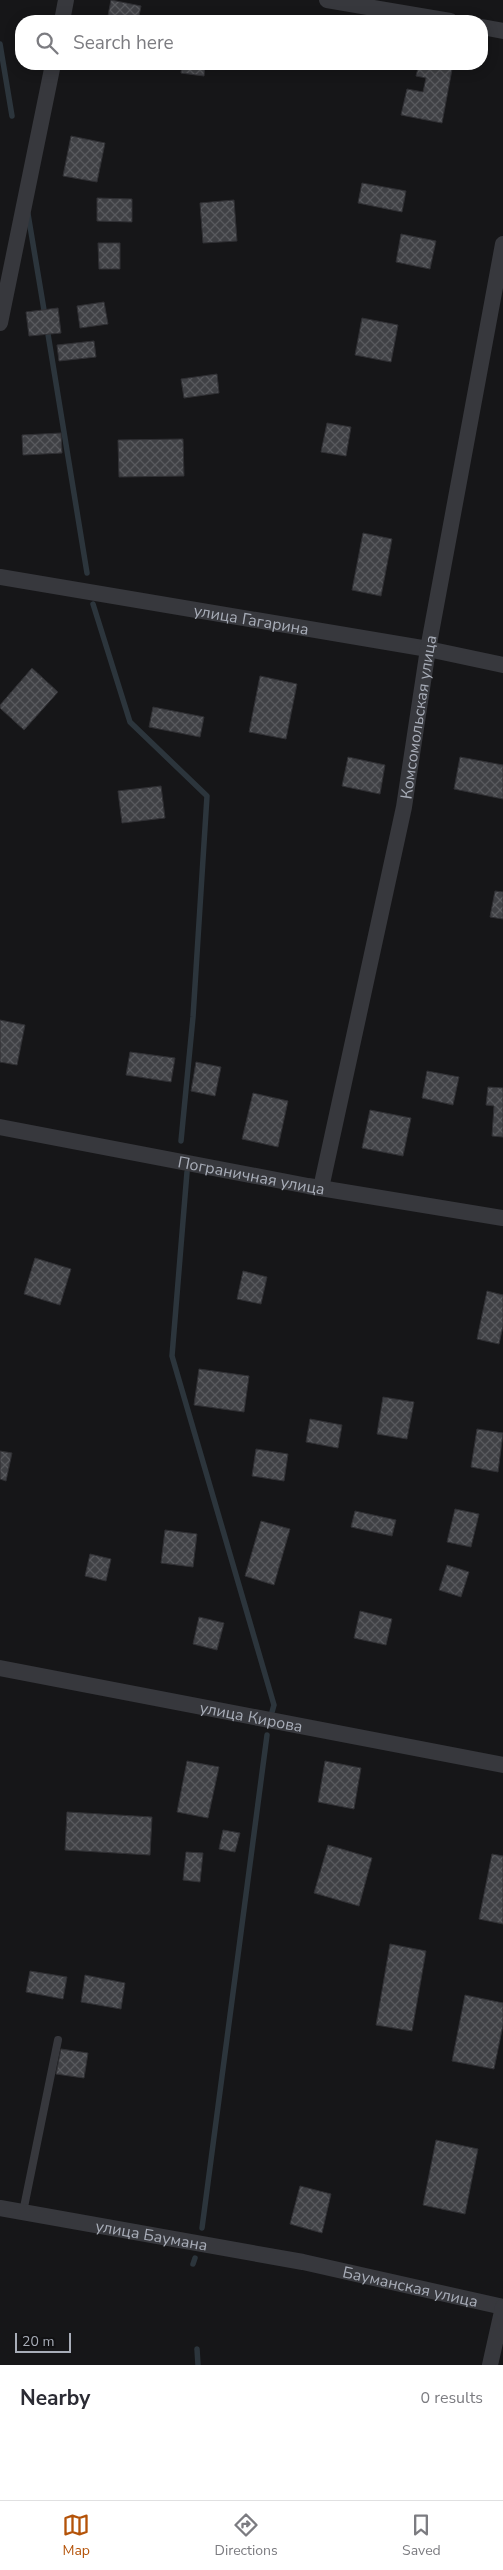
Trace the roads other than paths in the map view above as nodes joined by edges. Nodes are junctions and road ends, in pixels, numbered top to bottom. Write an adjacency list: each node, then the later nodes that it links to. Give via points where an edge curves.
1 (66, 0): 3 (street)
2 (327, 0): 4 (street)
3 (63, 15)
4 (415, 15)
5 (488, 28): 6 (street)
6 (503, 30)
7 (52, 70): 9 (street)
8 (503, 244): 12 (street, Комсомольская улица)
9 (6, 260): 10 (street)
10 (0, 323)
11 (0, 577): 12 (street, улица Гагарина)
12 (428, 649): 13 (street, улица Гагарина); 15 (street, Комсомольская улица, via 404,806)
13 (503, 665)
14 (0, 1127): 15 (street, Пограничная улица)
15 (321, 1188): 16 (street, Пограничная улица)
16 (503, 1218)
17 (0, 1668): 18 (street, улица Кирова)
18 (503, 1764)
19 (58, 2040): 21 (lane)
20 (0, 2208): 21 (street, улица Баумана)
21 (23, 2212): 22 (street, улица Баумана)
22 (310, 2263): 23 (street, Бауманская улица)
23 (503, 2307): 24 (street)
24 (490, 2365)

